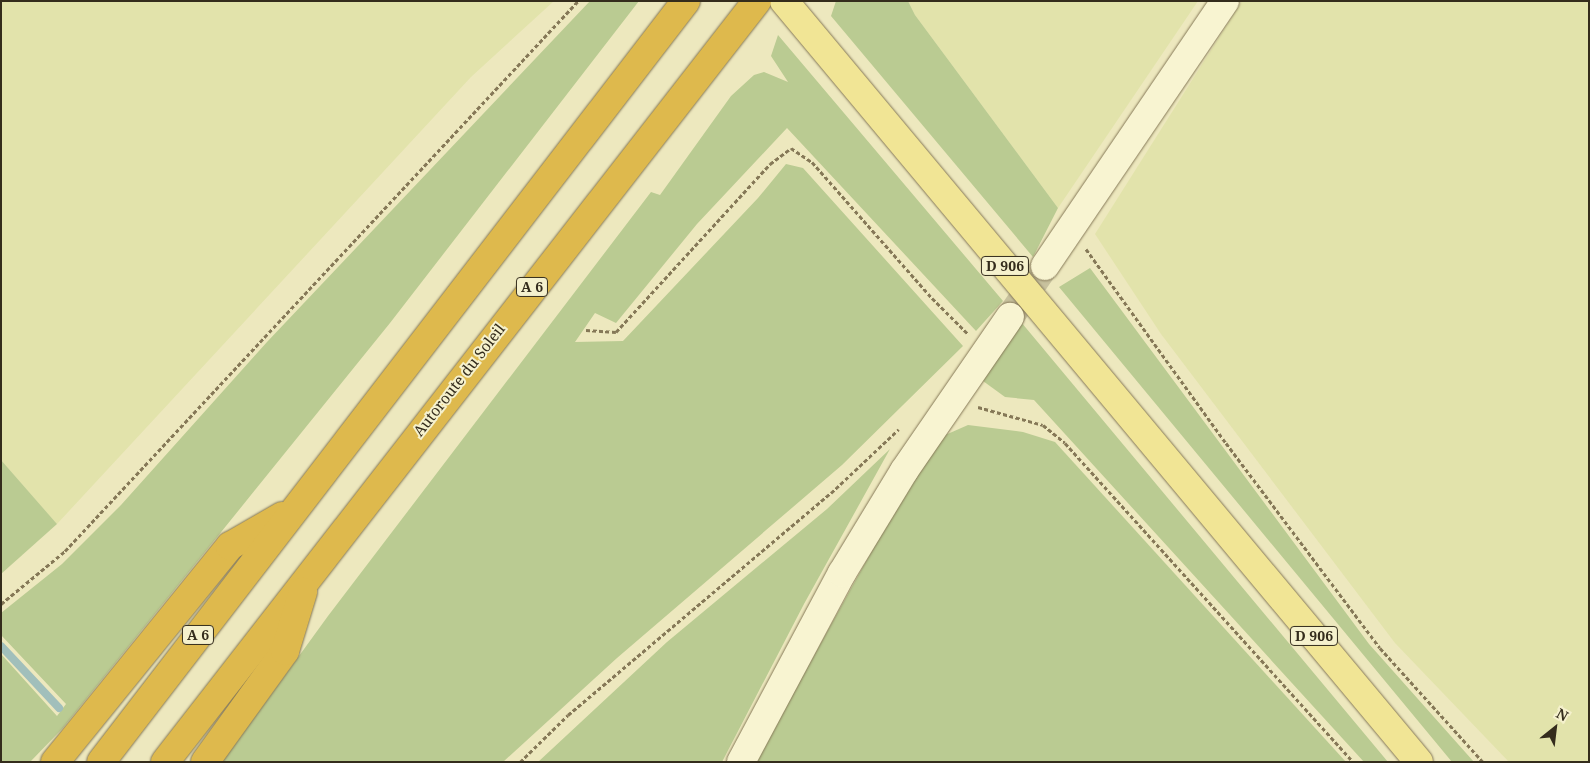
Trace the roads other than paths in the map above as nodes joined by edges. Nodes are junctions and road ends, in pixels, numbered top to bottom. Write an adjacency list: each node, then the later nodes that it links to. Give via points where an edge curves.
1 (686, 1): 7 (highway, A 6)
2 (757, 1): 8 (highway, Autoroute du Soleil / A 6)
3 (1226, 1): 5 (street)
4 (792, 11): 14 (main road, D 906)
5 (1045, 266)
6 (1010, 317): 13 (street, via 904,471 842,573)
7 (294, 508): 9 (highway, via 230,546); 10 (highway, A 6)
8 (308, 574): 11 (highway, Autoroute du Soleil / A 6); 12 (highway, via 284,651)
9 (55, 762)
10 (102, 762)
11 (165, 762)
12 (205, 762)
13 (741, 762)
14 (1419, 762)

